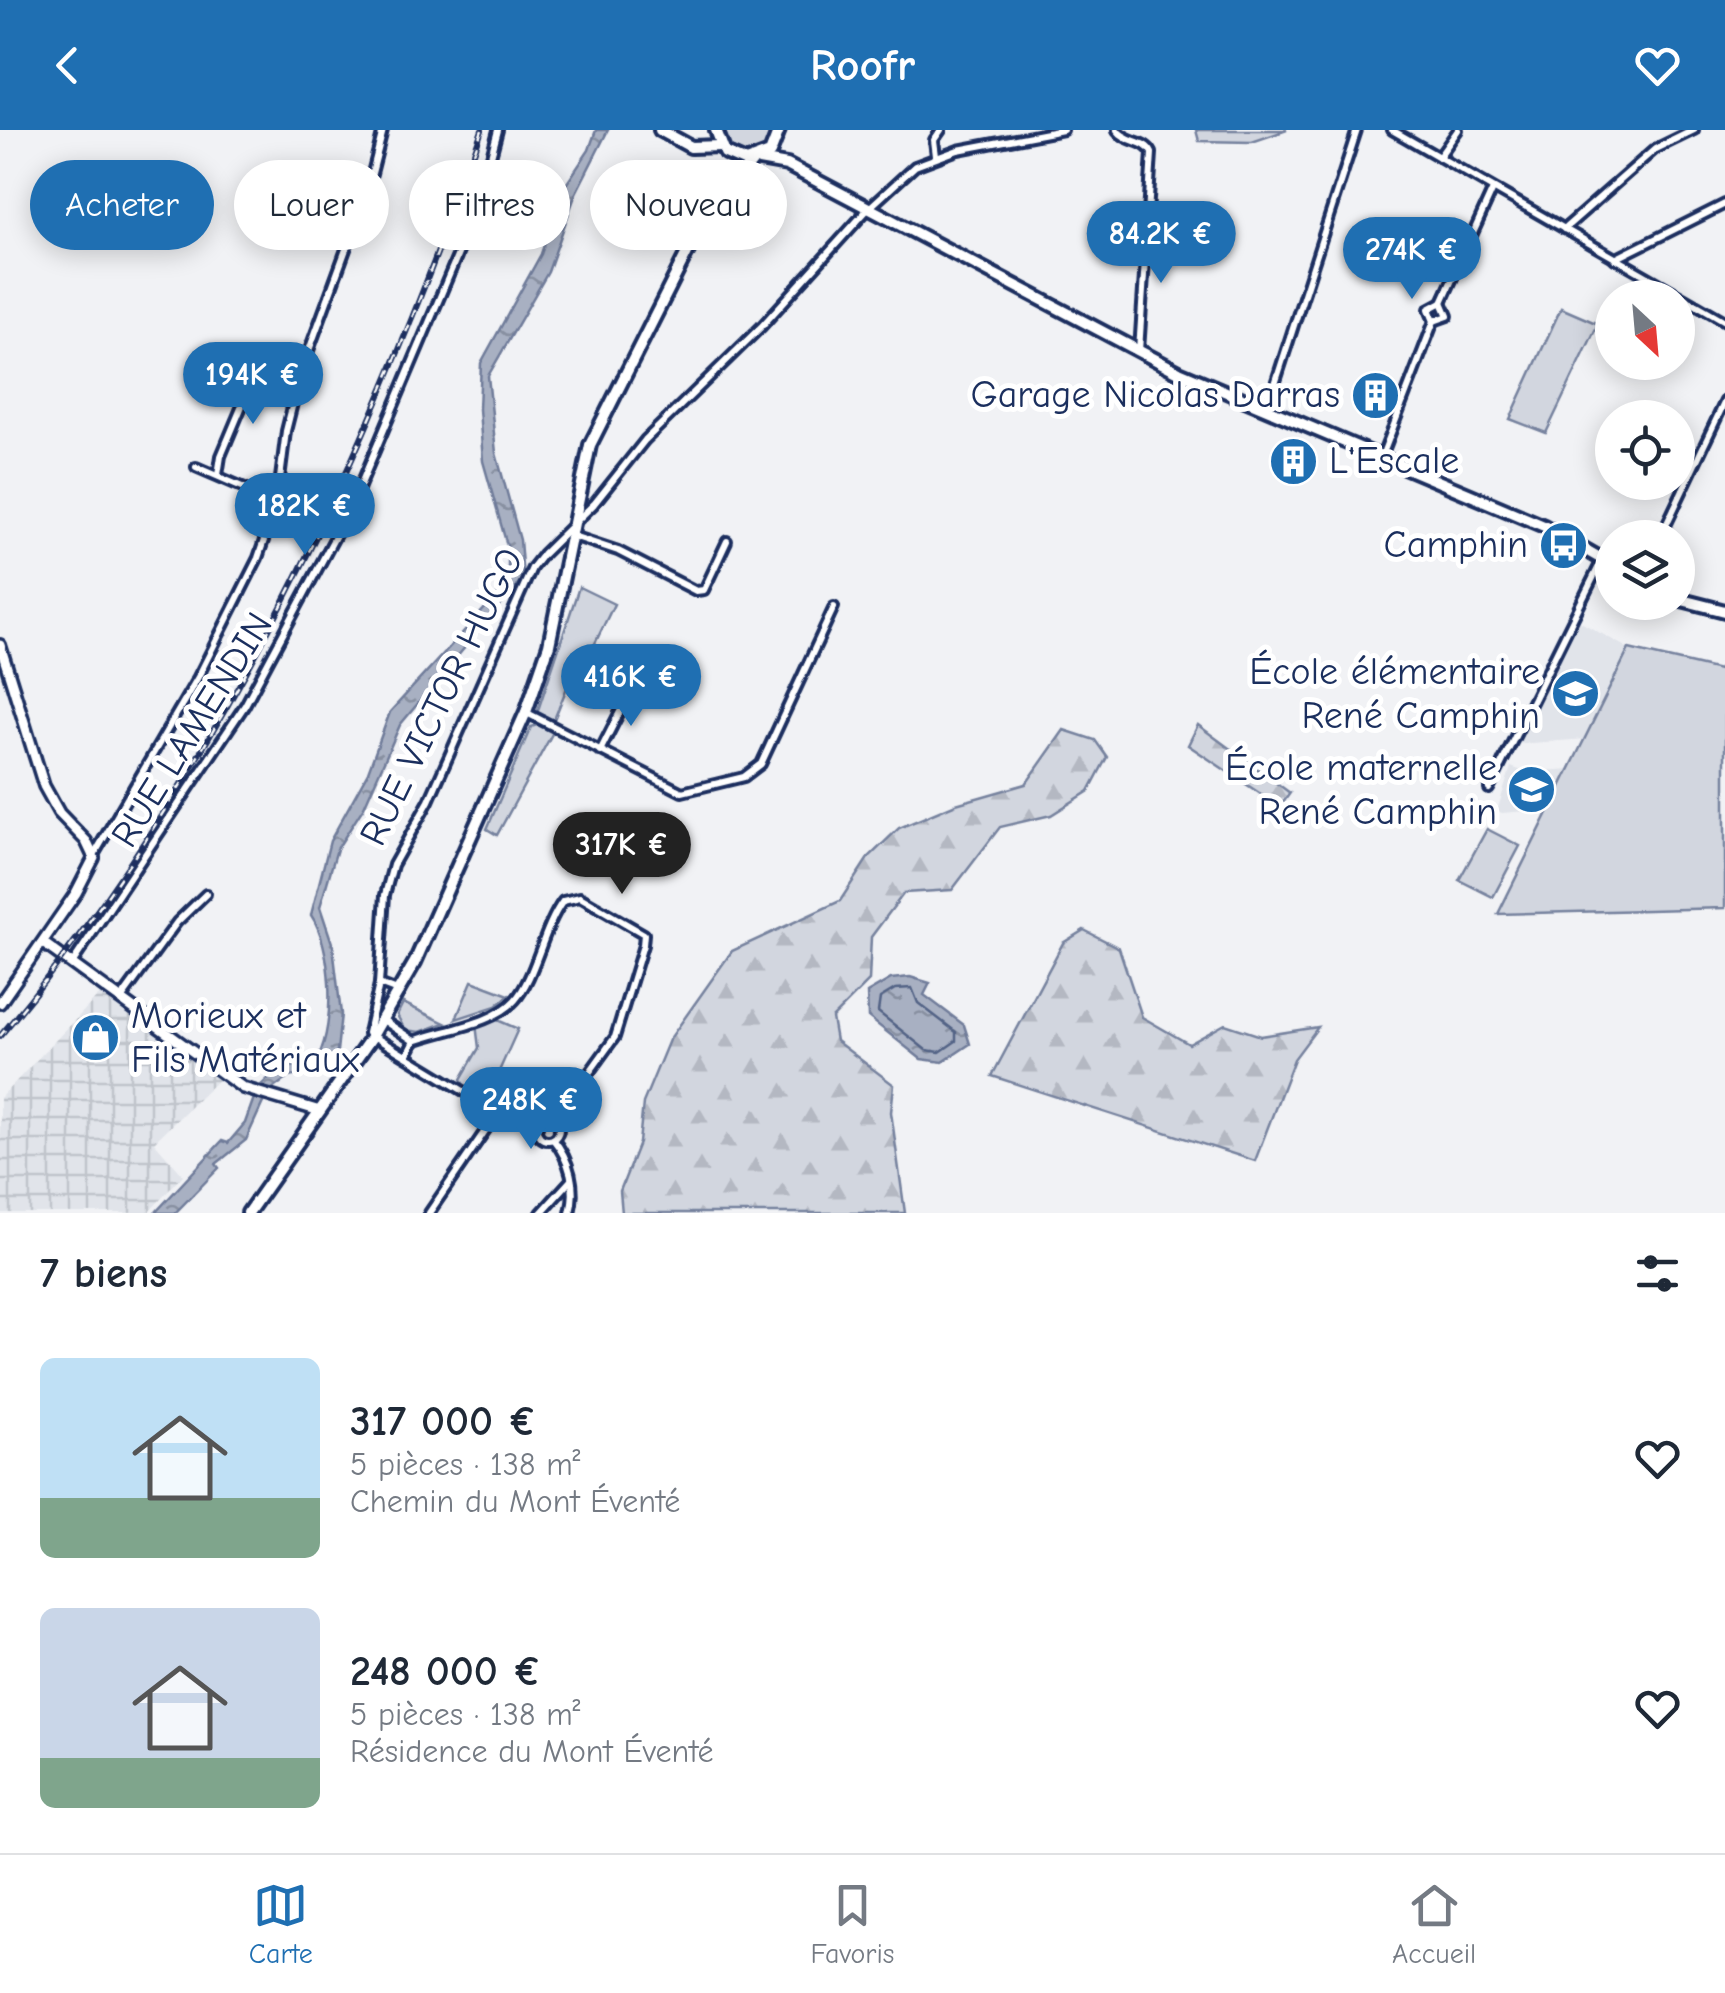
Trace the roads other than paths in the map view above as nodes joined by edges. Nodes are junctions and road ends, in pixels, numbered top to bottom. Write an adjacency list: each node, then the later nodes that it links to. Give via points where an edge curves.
1 (383, 130): 39 (street, via 300,375)
2 (498, 130): 57 (street, RUE LAMENDIN, via 471,225 354,503 245,705)
3 (660, 130): 13 (main road)
4 (714, 130): 13 (main road); 14 (main road)
5 (941, 130): 16 (street)
6 (1062, 130): 16 (street)
7 (1117, 130): 32 (street, via 1152,153)
8 (1357, 130): 35 (street)
9 (1392, 130): 17 (street)
10 (1458, 130): 17 (street)
11 (1694, 130): 26 (street, via 1655,149)
12 (779, 134): 20 (main road); 21 (main road)
13 (696, 146): 14 (main road)
14 (720, 146): 15 (main road)
15 (729, 156): 18 (main road); 19 (main road)
16 (936, 156): 25 (street, RUE VICTOR HUGO, via 915,166)
17 (1439, 157): 23 (street)
18 (729, 160)
19 (750, 160)
20 (756, 160)
21 (783, 160)
22 (787, 165): 25 (main road)
23 (1493, 189): 26 (street); 29 (street)
24 (1725, 204): 28 (street)
25 (868, 209): 32 (main road); 41 (street, RUE VICTOR HUGO, via 761,328 644,440)
26 (1564, 229): 28 (street)
27 (687, 250): 41 (main road, via 590,445)
28 (1615, 259): 31 (street)
29 (1442, 302): 30 (street, via 1430,308); 30 (street, via 1448,316)
30 (1434, 321): 36 (street)
31 (1725, 321)
32 (1139, 352): 35 (main road)
33 (257, 370): 38 (street)
34 (1725, 401): 40 (street)
35 (1266, 410): 36 (main road)
36 (1382, 456): 44 (main road)
37 (196, 468): 38 (street)
38 (218, 475): 39 (street)
39 (277, 502): 54 (street, via 232,611)
40 (1669, 520)
41 (575, 521): 42 (main road); 58 (street, RUE VICTOR HUGO, via 532,568 429,802 393,865)
42 (574, 536): 43 (street, via 696,592 704,590); 51 (main road)
43 (727, 541)
44 (1595, 555)
45 (1595, 587): 53 (street)
46 (1695, 602): 48 (main road)
47 (834, 608): 52 (street, via 754,772 682,792)
48 (1725, 610)
49 (0, 645): 54 (street, via 49,798)
50 (630, 690): 52 (street)
51 (526, 712): 52 (street); 59 (main road)
52 (600, 751)
53 (1489, 789)
54 (94, 855): 56 (street)
55 (206, 894): 60 (street)
56 (43, 944): 57 (street); 61 (street)
57 (72, 962): 60 (street)
58 (379, 984): 59 (street); 63 (street, RUE VICTOR HUGO)
59 (400, 992): 62 (main road)
60 (121, 999): 66 (street, via 232,1080)
61 (0, 1003)
62 (383, 1020): 63 (main road); 64 (street)
63 (371, 1038): 65 (street); 66 (main road)
64 (414, 1041): 65 (street); 68 (street, via 499,1012 516,999 552,917 562,902 580,897 644,934 623,1020)
65 (408, 1055): 67 (street)
66 (320, 1111): 72 (main road)
67 (498, 1112): 69 (street); 73 (street)
68 (555, 1120): 69 (street, via 545,1118); 70 (street, via 559,1130)
69 (538, 1126): 70 (street, via 542,1137)
70 (553, 1138): 71 (street)
71 (572, 1179): 74 (street); 75 (street)
72 (248, 1213)
73 (428, 1213)
74 (542, 1213)
75 (570, 1213)

